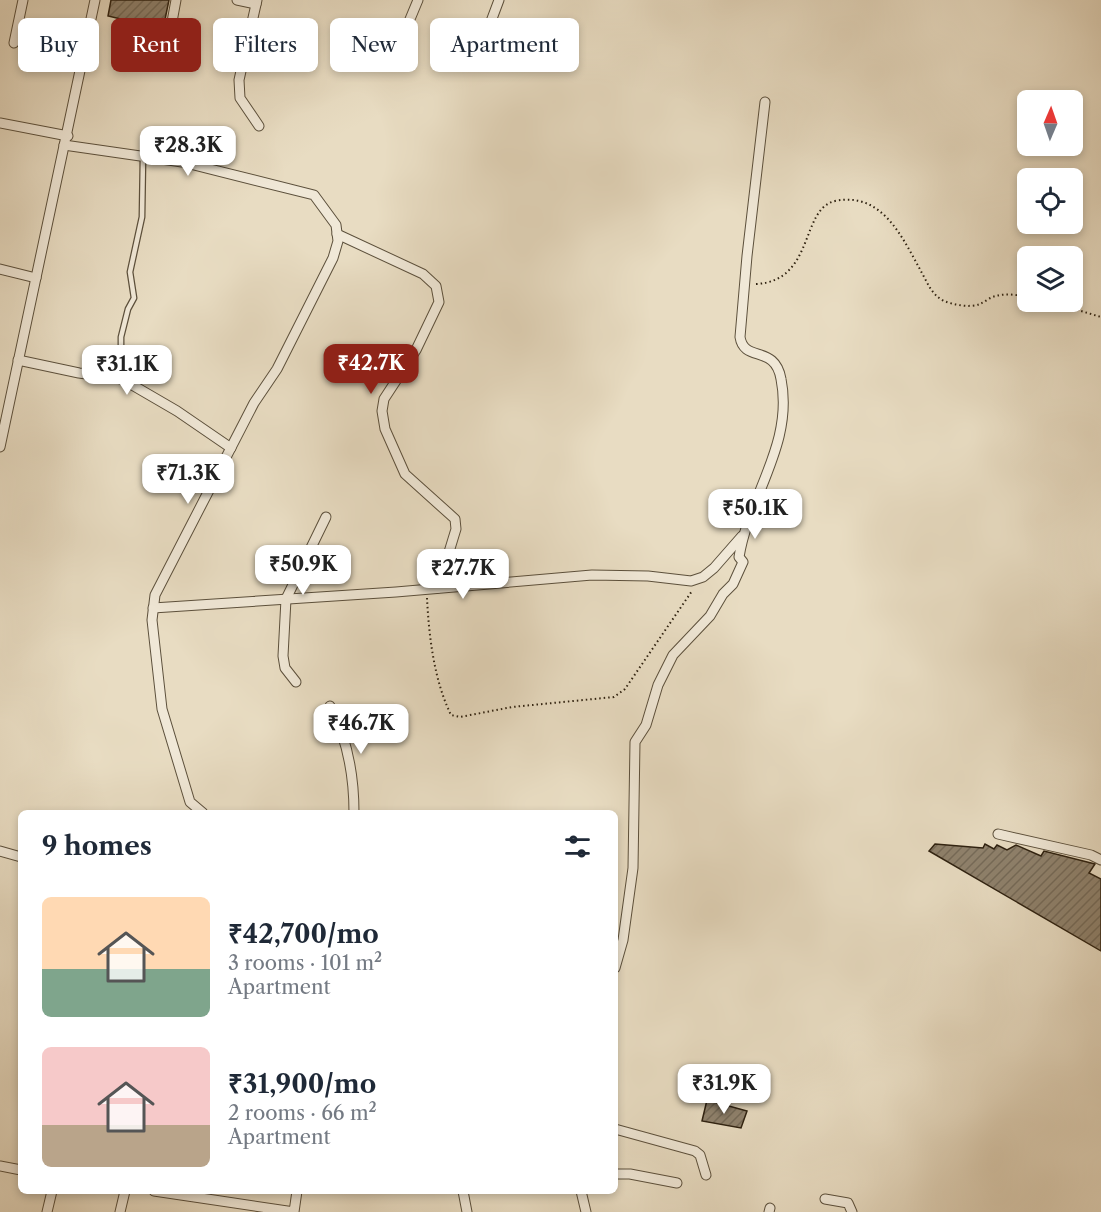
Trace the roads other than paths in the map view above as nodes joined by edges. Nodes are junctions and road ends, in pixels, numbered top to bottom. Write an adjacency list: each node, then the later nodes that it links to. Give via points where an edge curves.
1 (22, 0): 11 (street)
2 (95, 0): 15 (street)
3 (176, 0): 8 (street)
4 (237, 0): 7 (street)
5 (418, 0): 9 (street)
6 (499, 0): 10 (street)
7 (257, 2): 14 (street, via 239,80 244,106)
8 (173, 18)
9 (410, 18)
10 (492, 18)
11 (14, 43)
12 (765, 102): 26 (street, via 744,284 742,346 774,361 780,370 784,402 773,460)
13 (0, 123): 15 (street)
14 (259, 126)
15 (66, 141): 16 (street); 19 (street)
16 (143, 157): 17 (street, via 182,162 314,195 330,214); 21 (lane, via 142,217 130,272 134,298 121,337 121,363)
17 (337, 234): 24 (street, via 333,258 320,287); 27 (street, via 423,274 436,286 439,302 416,350 384,399 382,411 384,429 405,474 455,519 456,529)
18 (0, 269): 19 (street)
19 (36, 278): 20 (street)
20 (18, 360): 21 (street); 22 (street)
21 (128, 381): 24 (street)
22 (4, 413): 23 (street)
23 (0, 447)
24 (231, 448): 29 (street, via 155,595)
25 (326, 517): 28 (street)
26 (742, 536): 27 (street, via 703,577 691,581 592,575); 38 (street, via 739,557 743,562 733,584 710,616 673,655 658,685 646,725 635,742 633,868)
27 (438, 588): 28 (street)
28 (286, 599): 29 (street); 30 (street, via 283,656 285,668)
29 (153, 608): 32 (street, via 162,709 190,802)
30 (296, 682)
31 (330, 706): 33 (street, via 337,718 354,783)
32 (199, 810)
33 (354, 810)
34 (998, 834): 37 (street)
35 (0, 850): 36 (street)
36 (18, 856)
37 (1101, 860)
38 (618, 958)
39 (618, 1130): 43 (street, via 695,1151)
40 (0, 1166): 41 (street)
41 (18, 1169)
42 (618, 1174): 44 (street)
43 (706, 1175)
44 (677, 1183)
45 (51, 1194): 52 (street)
46 (124, 1194): 53 (street)
47 (174, 1194): 48 (street, via 294,1212)
48 (297, 1194)
49 (464, 1194): 54 (street)
50 (582, 1194): 55 (street)
51 (825, 1199): 56 (street, via 848,1203)
52 (47, 1212)
53 (120, 1212)
54 (467, 1212)
55 (586, 1212)
56 (852, 1212)

